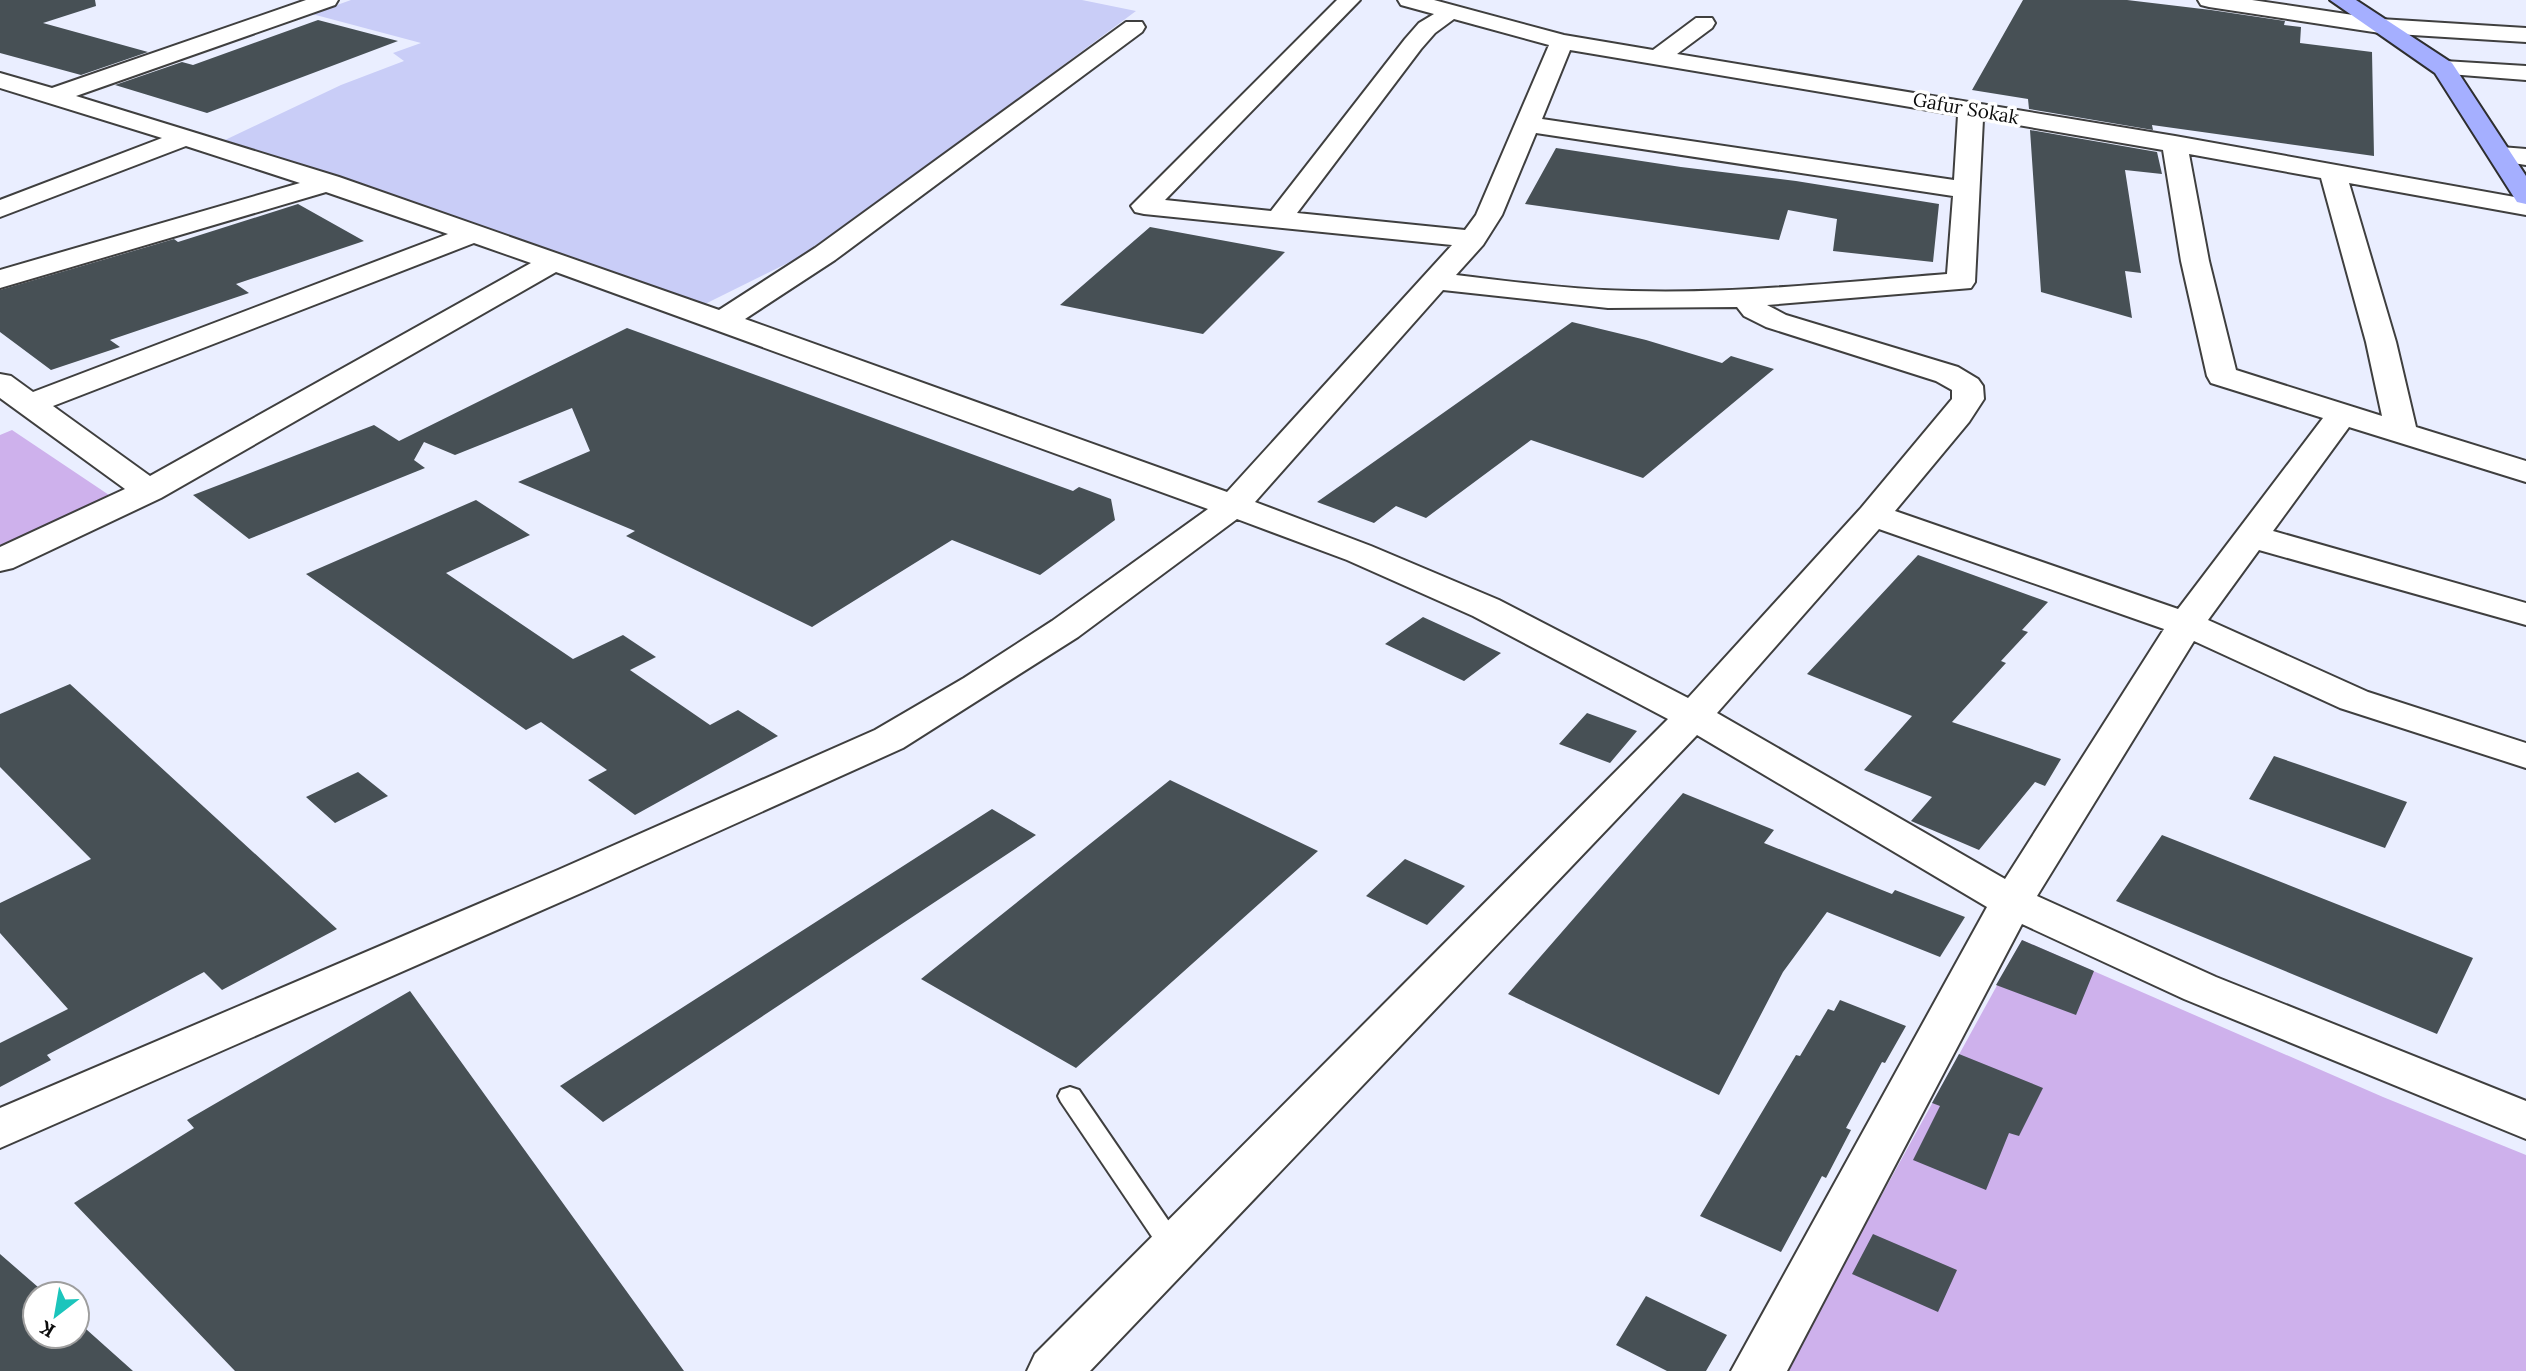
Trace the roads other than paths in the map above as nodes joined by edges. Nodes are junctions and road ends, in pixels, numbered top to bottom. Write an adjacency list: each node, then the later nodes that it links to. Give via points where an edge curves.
1 (327, 0): 16 (street)
2 (1349, 0): 30 (street, via 1144,206)
3 (1409, 0): 6 (street, Gafur Sokak)
4 (2209, 0): 8 (street)
5 (2341, 0): 8 (street)
6 (1449, 13): 11 (street, Gafur Sokak); 30 (street, via 1413,44)
7 (1704, 23): 12 (street)
8 (2380, 26): 10 (street); 13 (street)
9 (1134, 27): 37 (street, via 825,254)
10 (2526, 35)
11 (1562, 42): 12 (street, Gafur Sokak); 18 (street)
12 (1657, 59): 17 (street, Gafur Sokak)
13 (2444, 68): 14 (street); 21 (street)
14 (2526, 73)
15 (0, 80): 16 (street)
16 (54, 96): 19 (street)
17 (1971, 109): 20 (street, Gafur Sokak); 25 (street)
18 (1528, 124): 25 (street); 32 (street, via 1489,215)
19 (188, 137): 23 (street); 27 (street)
20 (2175, 144): 22 (street, Gafur Sokak); 40 (street, via 2195,261 2222,376)
21 (2513, 155): 26 (street)
22 (2332, 171): 28 (street, Gafur Sokak); 41 (street, via 2381,342)
23 (330, 183): 31 (street); 34 (street)
24 (0, 188): 27 (street)
25 (1966, 190): 36 (street, via 1961,282)
26 (2526, 196)
27 (28, 198): 29 (street)
28 (2526, 207)
29 (0, 209)
30 (1277, 221): 32 (street)
31 (473, 234): 33 (street); 39 (street)
32 (1473, 239): 35 (street)
33 (553, 262): 37 (street); 43 (street)
34 (0, 279)
35 (1437, 281): 36 (street, via 1631,300); 44 (street)
36 (1745, 297): 45 (street, via 1754,310 1776,321 1947,374 1967,386 1968,399 1958,415)
37 (721, 321): 44 (street)
38 (0, 383): 39 (street)
39 (28, 405): 43 (street)
40 (2341, 416): 41 (street); 46 (street)
41 (2402, 435): 42 (street)
42 (2526, 472)
43 (149, 491): 47 (street)
44 (1233, 506): 50 (street, via 1486,608); 55 (street, via 1043,644 888,739)
45 (1872, 515): 49 (street); 50 (street)
46 (2250, 536): 48 (street); 49 (street)
47 (0, 560)
48 (2526, 614)
49 (2186, 624): 51 (street, via 2354,700); 52 (street)
50 (1693, 716): 52 (street); 56 (street)
51 (2526, 757)
52 (2012, 902): 54 (street, via 2200,988); 58 (street)
53 (1070, 1096): 56 (lane)
54 (2526, 1121)
55 (0, 1129)
56 (1174, 1249): 57 (street)
57 (1055, 1371)
58 (1759, 1371)

